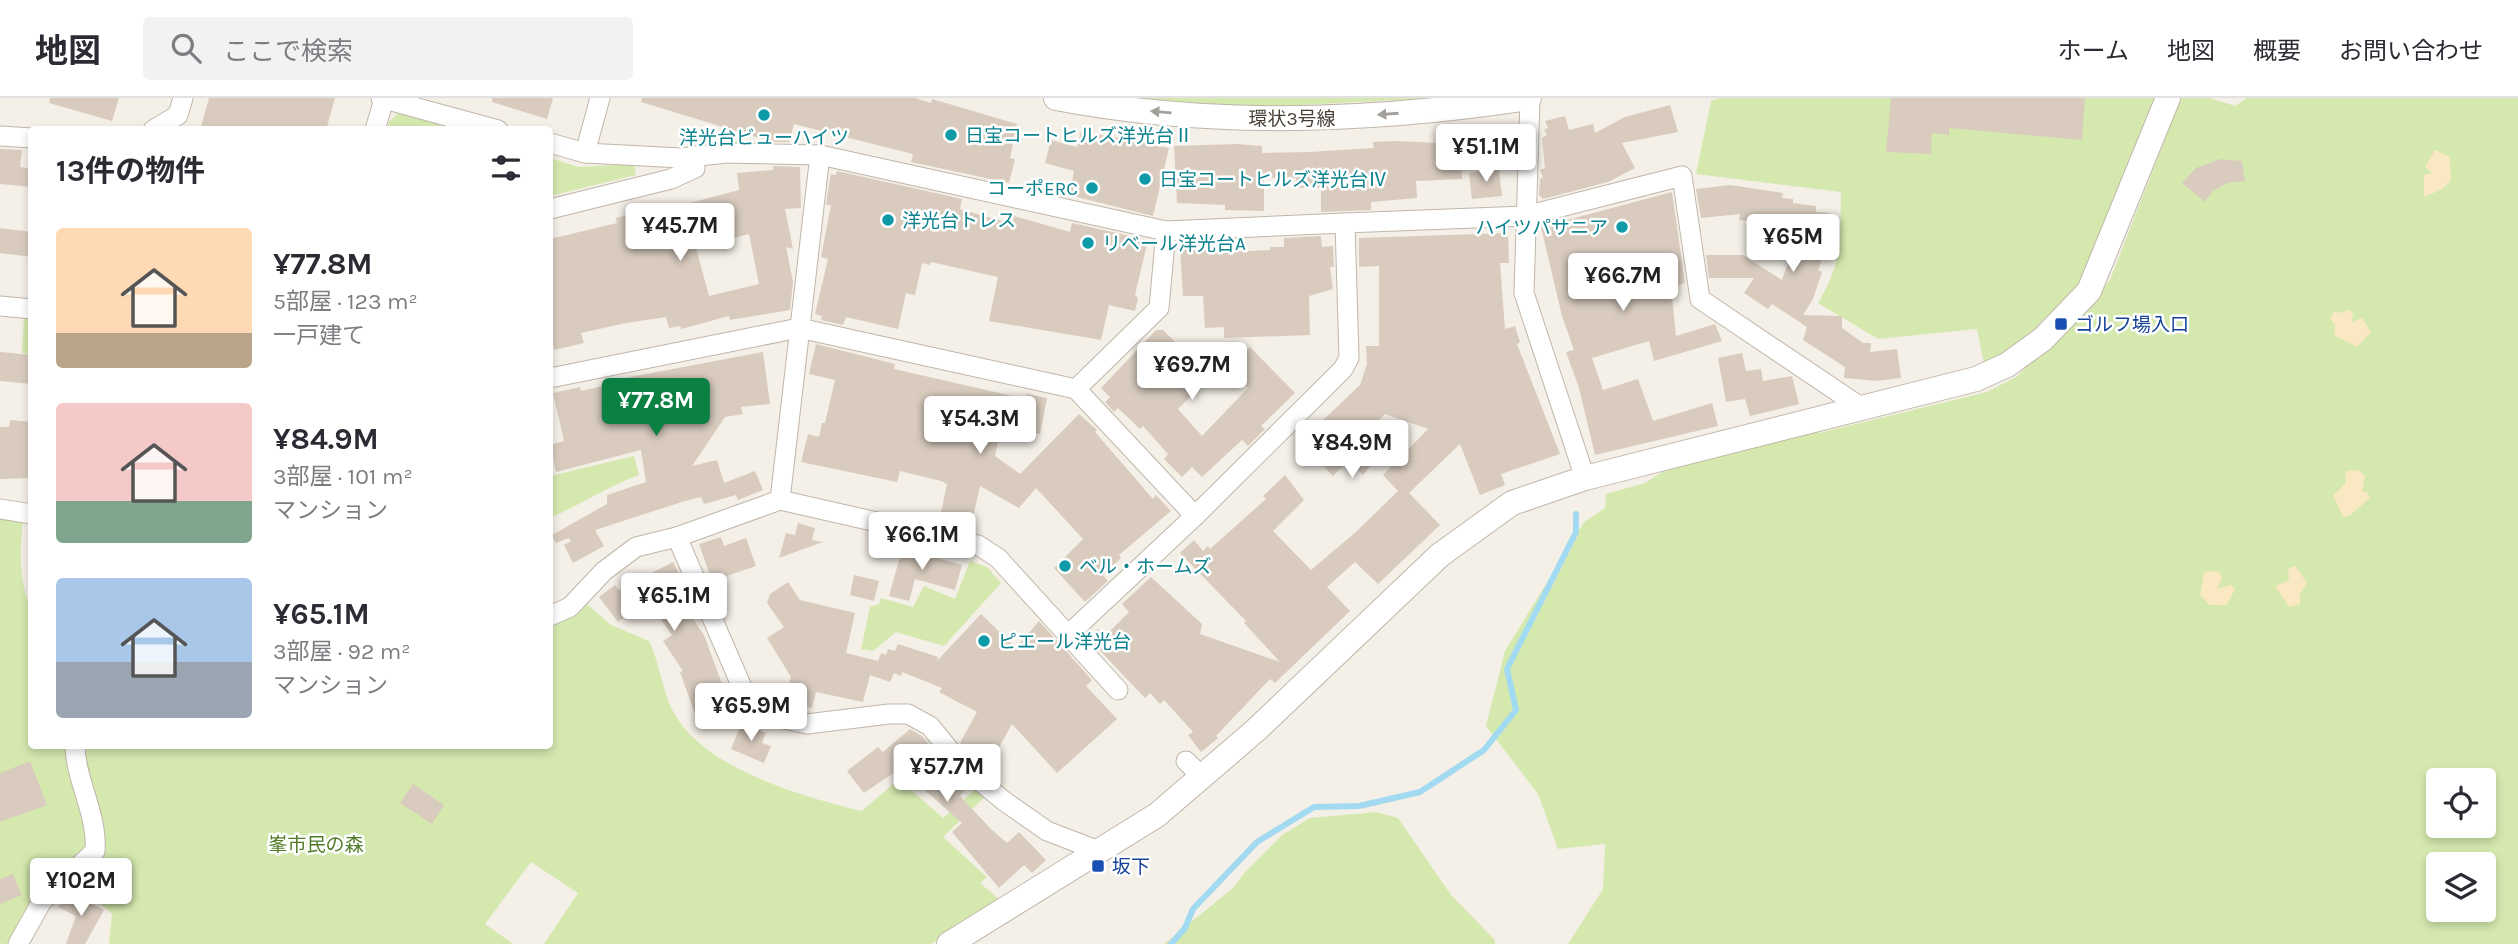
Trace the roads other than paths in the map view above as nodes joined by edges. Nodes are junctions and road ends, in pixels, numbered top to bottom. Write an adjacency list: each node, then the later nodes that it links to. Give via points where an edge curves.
1 (183, 98): 7 (street, via 178,115)
2 (600, 98): 13 (street)
3 (1056, 98): 4 (street, 環状3号線, one-way to 3, via 1378,115 1246,118)
4 (1529, 98): 17 (street)
5 (2168, 98): 25 (street, via 2103,263 2089,290 2066,316 2007,365 1976,379)
6 (382, 99): 8 (street); 9 (street)
7 (160, 126)
8 (377, 126)
9 (483, 126)
10 (0, 136): 11 (street)
11 (28, 138)
12 (553, 144): 13 (street)
13 (585, 153): 15 (street)
14 (820, 155): 15 (street); 19 (street); 22 (street)
15 (694, 156): 16 (street, via 695,168 671,178)
16 (553, 208)
17 (1525, 216): 18 (street); 25 (street, via 1682,176 1700,299); 26 (street, via 1524,293)
18 (1345, 223): 19 (street); 30 (street, via 1349,358)
19 (1166, 231): 24 (street, via 1159,308)
20 (0, 306): 21 (street)
21 (28, 309)
22 (799, 328): 23 (street); 24 (street); 27 (street)
23 (553, 377)
24 (1076, 389): 30 (street)
25 (1862, 408): 26 (street)
26 (1586, 478): 36 (street, via 1513,503 1440,555 1194,769 1157,815)
27 (780, 500): 31 (street); 33 (street, via 978,545 998,558)
28 (0, 509): 29 (street)
29 (28, 513)
30 (1195, 516): 33 (street)
31 (677, 537): 32 (street, via 636,547 604,570 570,607); 36 (street, via 748,701 784,719 807,724 908,714 930,726 965,769 1014,809 1047,831)
32 (553, 615)
33 (1069, 634): 34 (street)
34 (1118, 690)
35 (75, 749): 37 (street, via 96,834 95,851 42,901)
36 (1099, 851): 38 (street)
37 (18, 944)
38 (949, 944)

